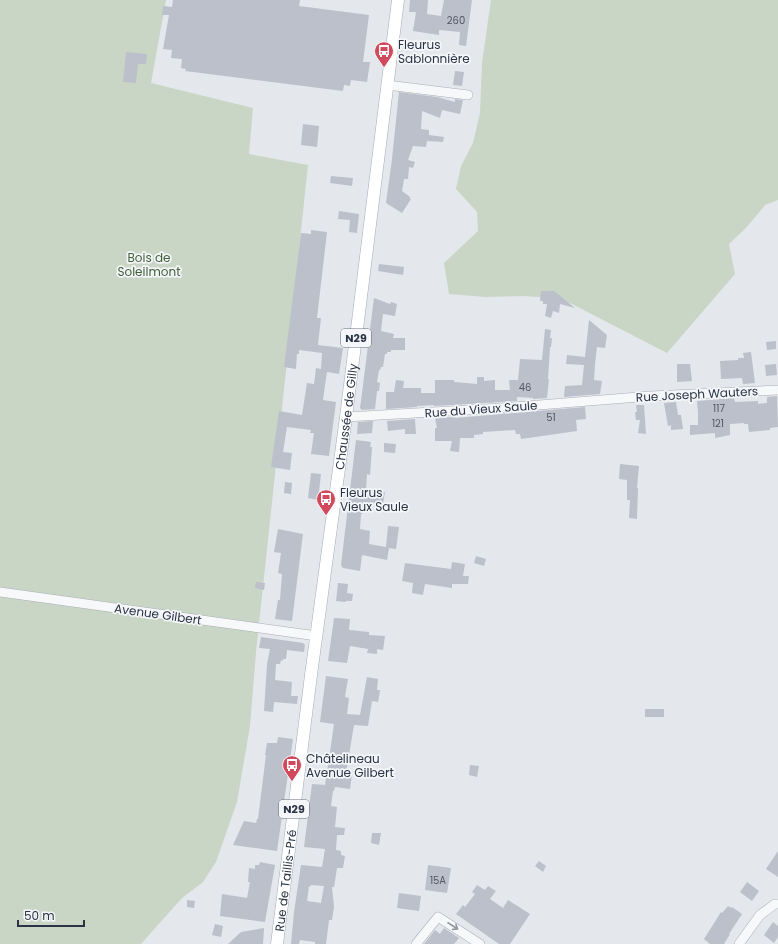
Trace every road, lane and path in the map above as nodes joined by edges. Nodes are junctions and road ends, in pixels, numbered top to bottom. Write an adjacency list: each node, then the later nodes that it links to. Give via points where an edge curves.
1 (398, 0): 2 (main road, Chaussée de Gilly / N29)
2 (387, 85): 3 (street); 6 (main road, Chaussée de Gilly / N29)
3 (468, 95)
4 (778, 390): 5 (street, Rue Joseph Wauters)
5 (615, 400): 6 (street, Rue du Vieux Saule)
6 (346, 417): 8 (main road, Chaussée de Gilly / N29)
7 (0, 592): 8 (street, Avenue Gilbert)
8 (317, 636): 9 (main road, Chaussée de Gilly / N29)
9 (311, 675): 11 (main road, Rue de Taillis-Pré / N29)
10 (778, 904): 14 (street, via 760,915)
11 (277, 944)
12 (416, 944): 13 (street, one-way to 13, via 438,917)
13 (480, 944)
14 (740, 944)

